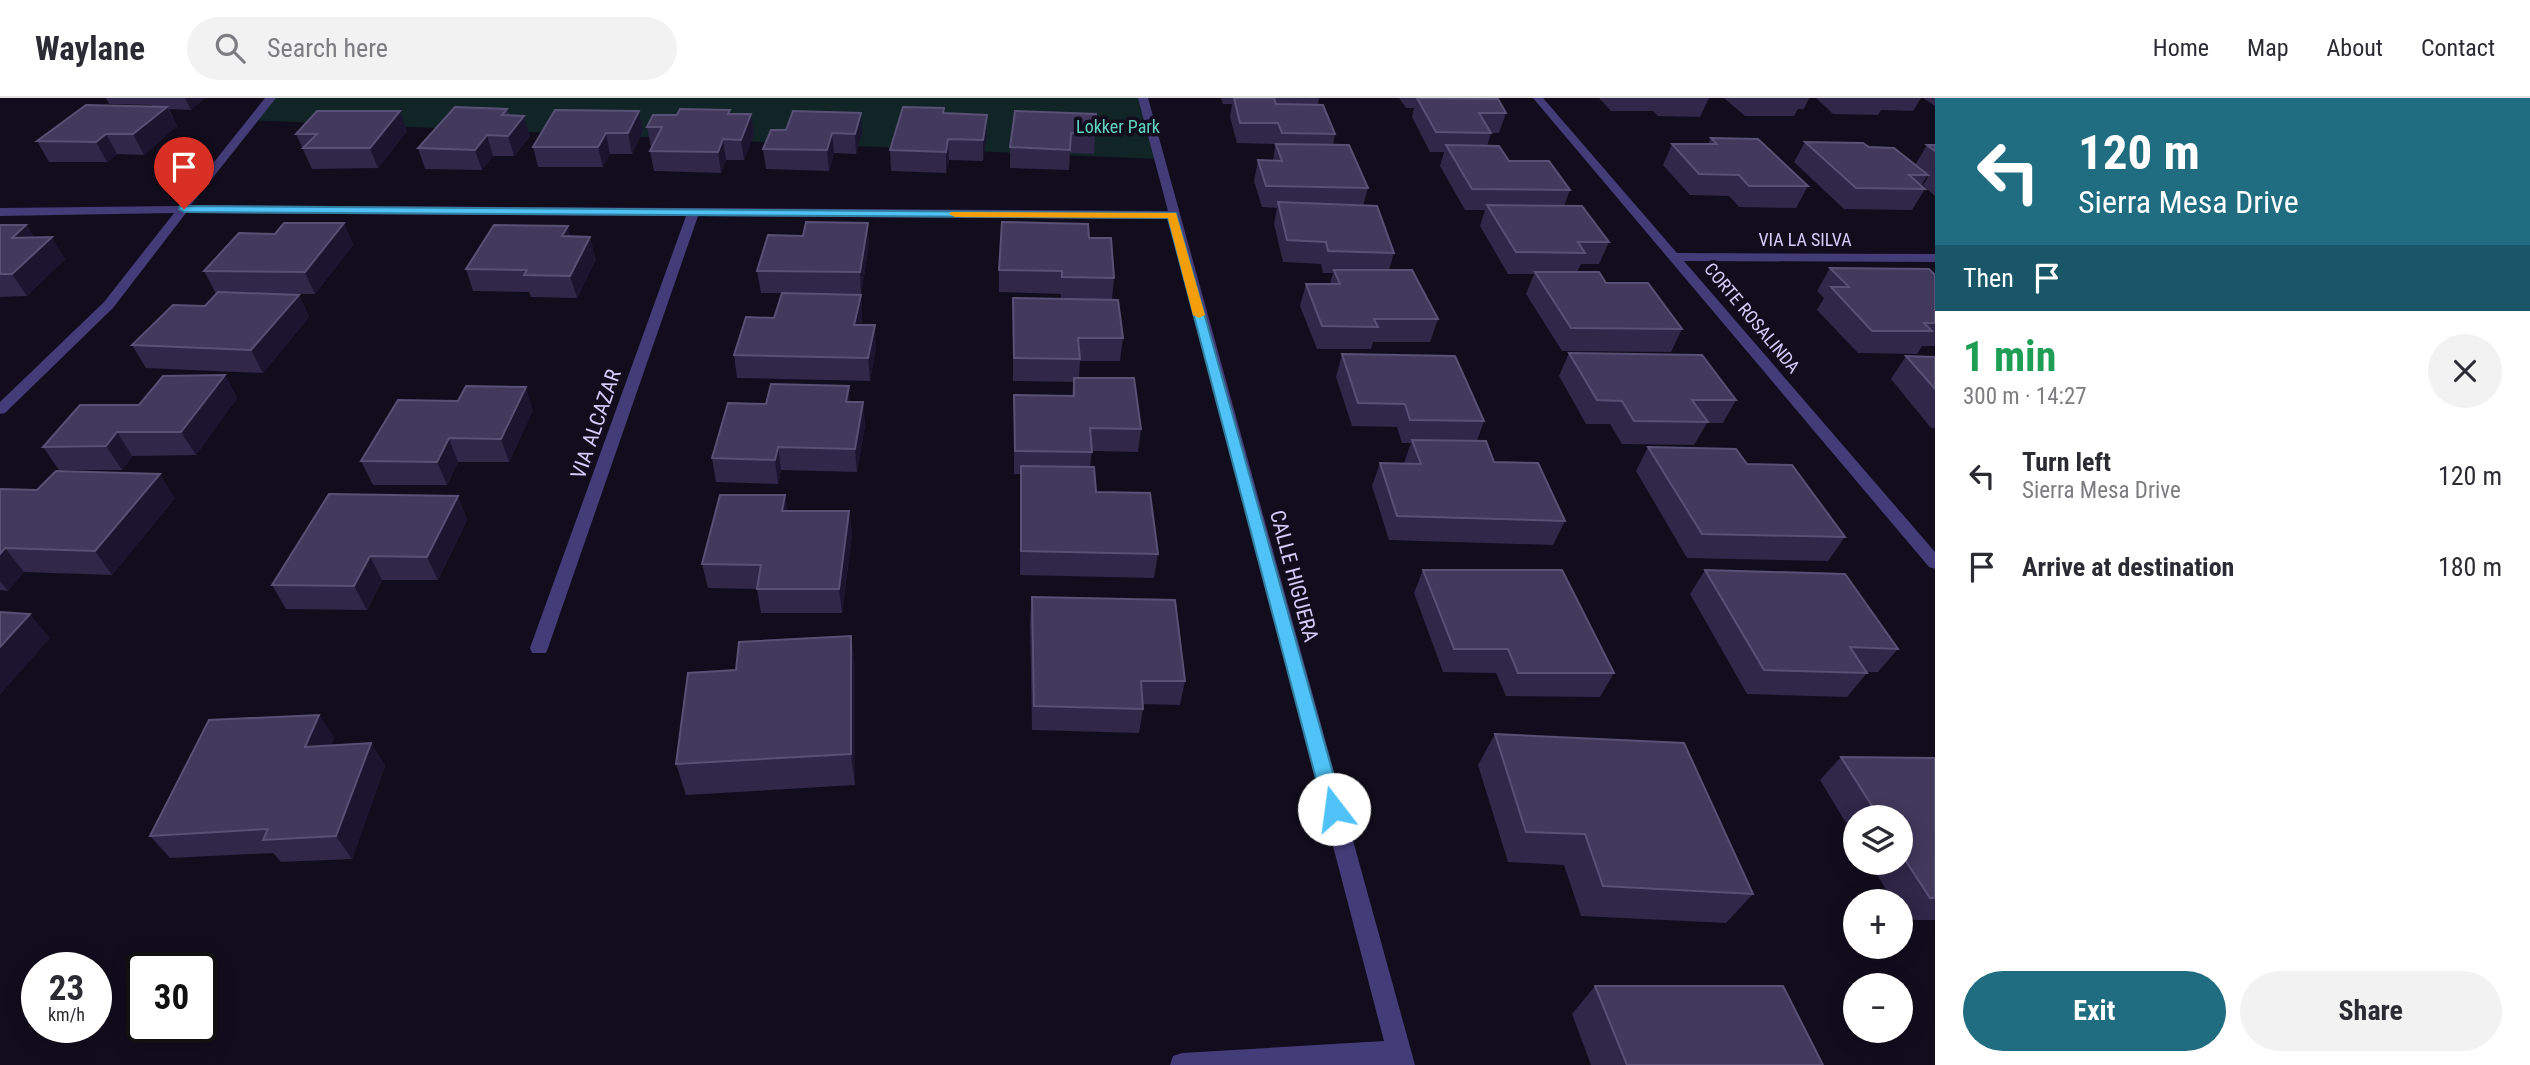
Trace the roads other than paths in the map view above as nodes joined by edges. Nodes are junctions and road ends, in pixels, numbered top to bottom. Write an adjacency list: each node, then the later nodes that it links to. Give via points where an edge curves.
1 (271, 98): 4 (street, via 210,170)
2 (1143, 98): 7 (street, CALLE HIGUERA)
3 (1538, 98): 8 (street, CORTE ROSALINDA)
4 (184, 209): 5 (street); 6 (street); 10 (street, via 98,316)
5 (0, 212)
6 (692, 213): 7 (street); 12 (street, VIA ALCAZAR)
7 (1172, 215): 13 (street, CALLE HIGUERA)
8 (1675, 257): 9 (street, VIA LA SILVA); 11 (street, CORTE ROSALINDA)
9 (1935, 258)
10 (0, 410)
11 (1935, 563)
12 (539, 648)
13 (1401, 1058): 14 (street)
14 (1182, 1065)

